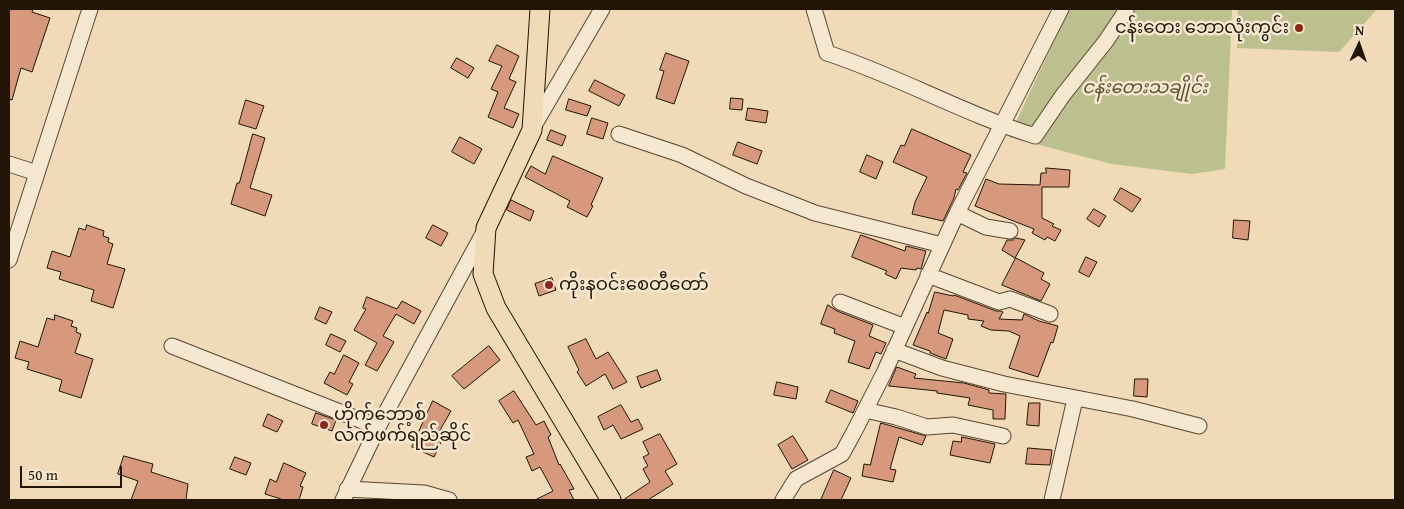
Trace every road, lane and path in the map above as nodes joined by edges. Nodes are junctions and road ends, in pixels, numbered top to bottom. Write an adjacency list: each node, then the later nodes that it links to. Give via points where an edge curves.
1 (90, 9): 11 (street)
2 (540, 9): 8 (main road)
3 (602, 9): 8 (street)
4 (814, 9): 7 (street, via 827,53 858,63)
5 (1061, 9): 7 (street)
6 (1126, 11): 7 (street, via 1035,136)
7 (1001, 126): 12 (street)
8 (532, 130): 13 (main road)
9 (619, 134): 15 (street, via 682,155 746,186 816,213)
10 (9, 164): 11 (street)
11 (37, 173): 16 (street)
12 (956, 213): 14 (street, via 986,227); 15 (street)
13 (486, 228): 26 (street); 30 (main road, via 483,274 496,308)
14 (1010, 232)
15 (942, 245): 17 (street)
16 (9, 260)
17 (928, 275): 19 (street, via 999,302 1010,299); 20 (street)
18 (840, 302): 20 (street)
19 (1050, 314)
20 (905, 327): 22 (street)
21 (172, 346): 26 (street)
22 (894, 350): 23 (street, via 942,368); 24 (street)
23 (1075, 399): 25 (street); 32 (street)
24 (865, 410): 27 (street, via 927,428 953,425); 31 (street, via 842,454 796,479)
25 (1199, 426)
26 (378, 427): 28 (street)
27 (1003, 436)
28 (345, 495): 29 (street, via 424,493)
29 (449, 500)
30 (611, 500)
31 (783, 500)
32 (1052, 500)

